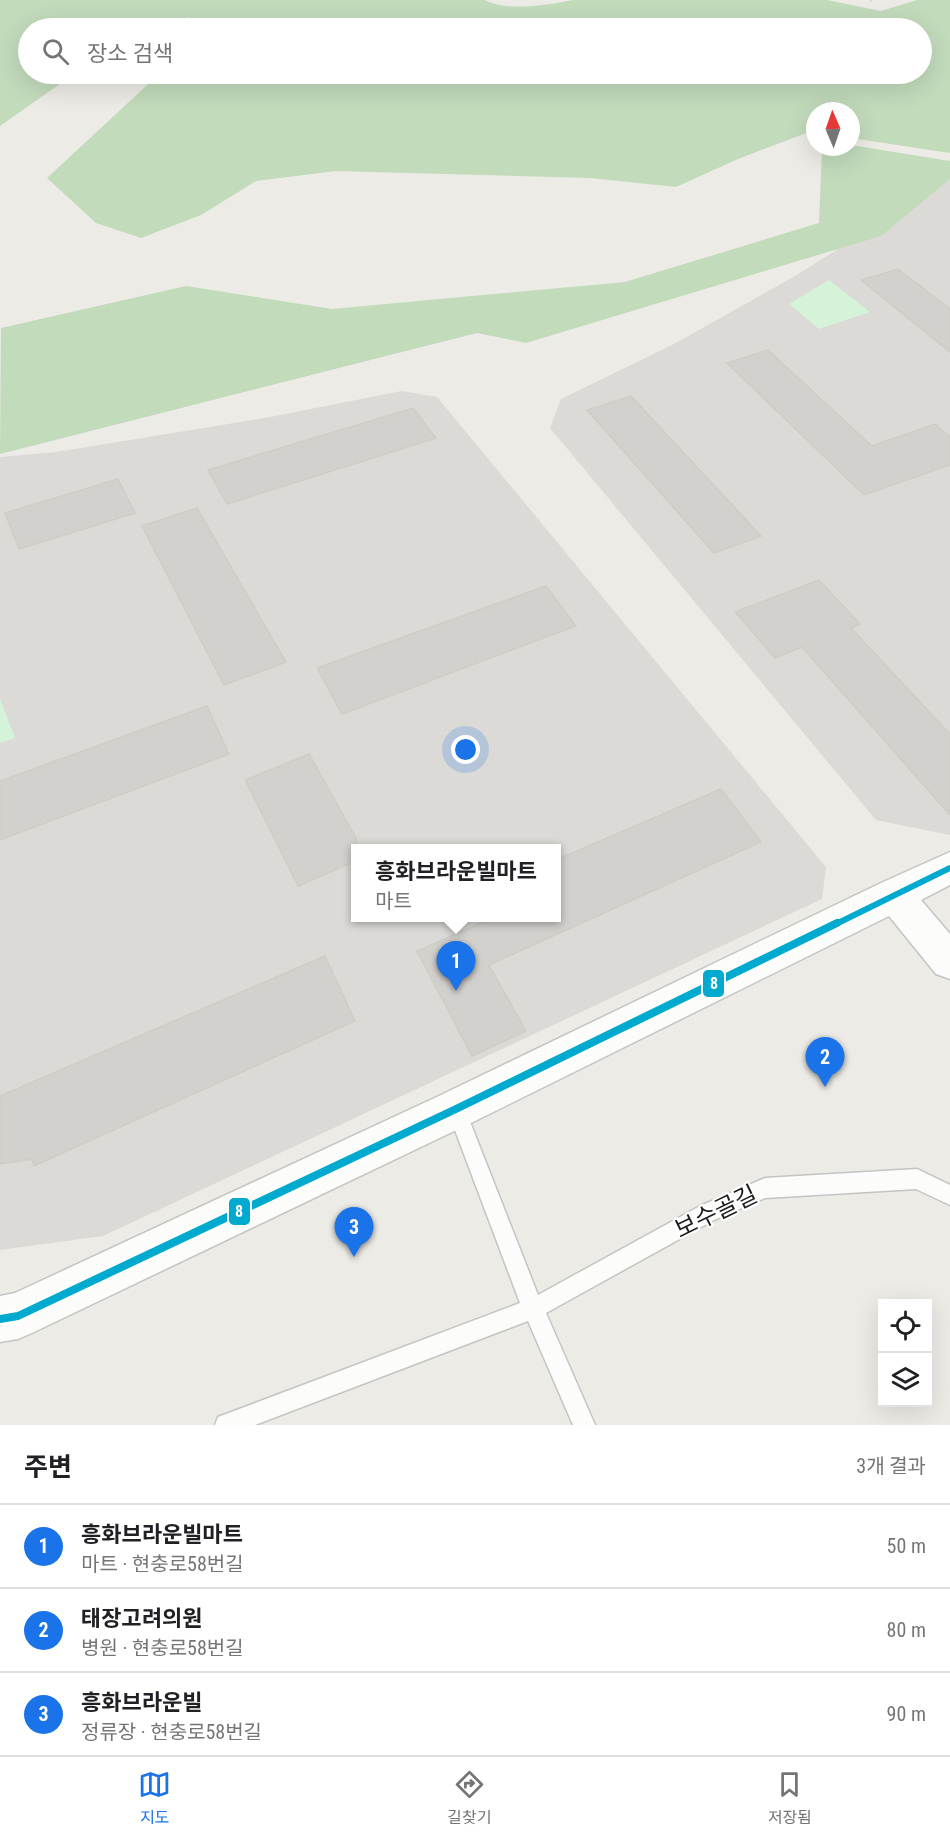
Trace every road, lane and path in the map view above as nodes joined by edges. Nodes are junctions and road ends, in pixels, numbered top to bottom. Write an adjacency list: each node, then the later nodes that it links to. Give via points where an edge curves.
1 (950, 868): 2 (street)
2 (894, 894): 3 (street); 4 (street)
3 (950, 962)
4 (456, 1109): 6 (lane); 7 (street, via 18,1316)
5 (950, 1195): 6 (lane, 보수골길, via 916,1179 765,1188 707,1213)
6 (533, 1309): 8 (lane, 보수골길); 10 (lane)
7 (0, 1319)
8 (255, 1419): 9 (lane, 보수골길)
9 (226, 1425)
10 (584, 1425)

